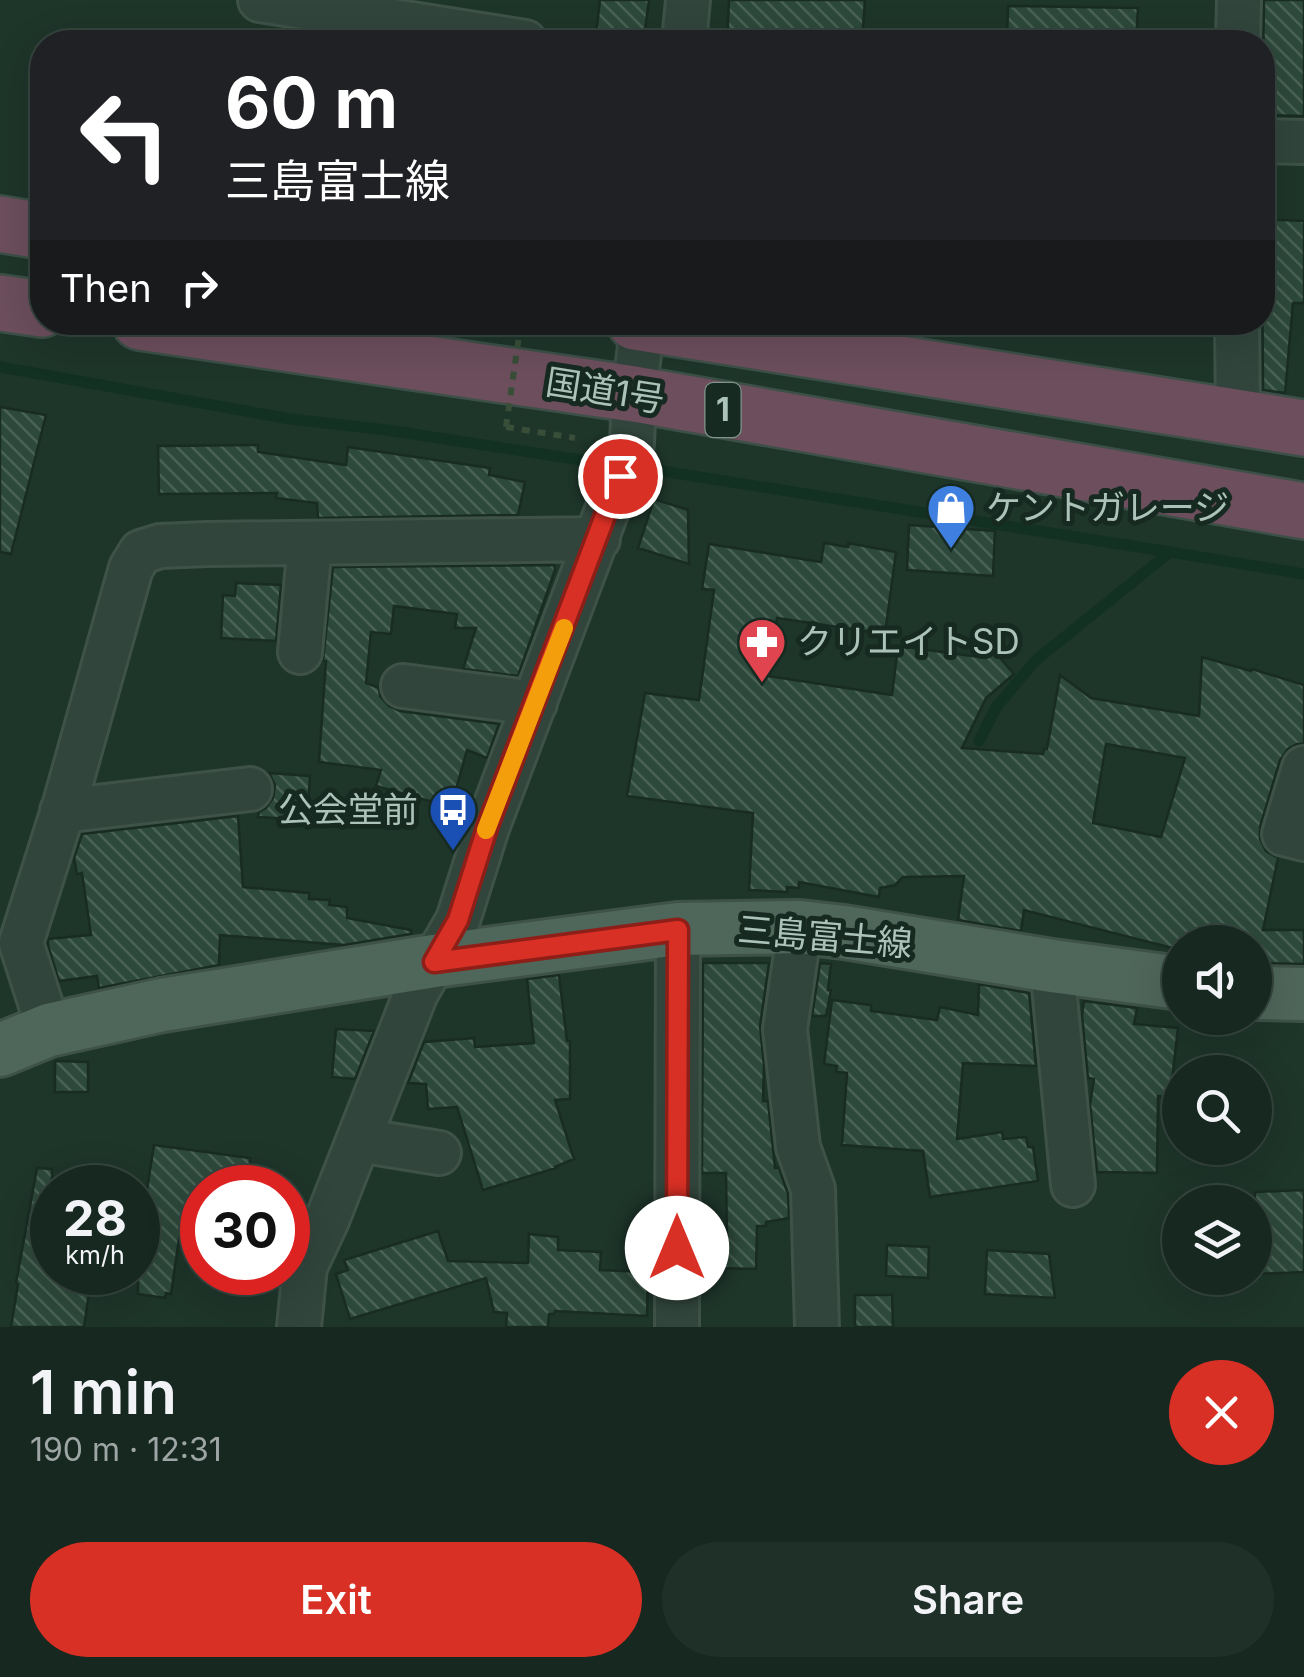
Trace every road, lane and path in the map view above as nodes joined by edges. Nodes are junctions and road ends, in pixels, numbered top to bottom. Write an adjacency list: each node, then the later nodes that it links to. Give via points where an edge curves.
1 (260, 0): 4 (street)
2 (688, 0): 5 (street)
3 (1239, 0): 6 (street)
4 (449, 30)
5 (685, 30)
6 (1238, 30)
7 (1275, 142): 8 (street)
8 (1304, 142)
9 (0, 224): 10 (highway)
10 (30, 228)
11 (0, 303): 12 (highway)
12 (30, 307)
13 (229, 335): 18 (highway, 国道1号 / 1)
14 (519, 335): 21 (path, bridge, via 506,427)
15 (641, 335): 18 (street)
16 (718, 335): 19 (highway, 国道1号 / 1)
17 (1237, 335): 19 (street)
18 (634, 394): 22 (highway, 国道1号 / 1); 23 (street, via 632,444)
19 (1238, 418): 20 (highway, 国道1号 / 1)
20 (1304, 428)
21 (576, 438)
22 (1304, 511)
23 (598, 539): 24 (street); 27 (street)
24 (310, 543): 25 (street); 30 (street, via 160,546 142,552 131,568)
25 (300, 652)
26 (403, 686): 27 (street)
27 (535, 703): 34 (street, via 458,920)
28 (1304, 768): 31 (street, via 1284,834)
29 (250, 789): 30 (street)
30 (62, 811): 39 (street, via 21,942)
31 (1304, 840)
32 (800, 927): 33 (main road, 三島富士線); 35 (main road, 三島富士線); 46 (street, via 786,1029 798,1147 813,1189)
33 (678, 930): 34 (main road, 三島富士線); 45 (street)
34 (434, 962): 39 (main road, 三島富士線); 41 (street)
35 (1052, 966): 36 (main road, 三島富士線); 43 (street)
36 (1162, 981)
37 (1272, 993): 38 (main road)
38 (1304, 994)
39 (49, 1030): 40 (main road, 三島富士線)
40 (0, 1050)
41 (359, 1140): 42 (street); 44 (street, via 305,1266)
42 (438, 1154)
43 (1073, 1185)
44 (299, 1327)
45 (677, 1327)
46 (817, 1327)

